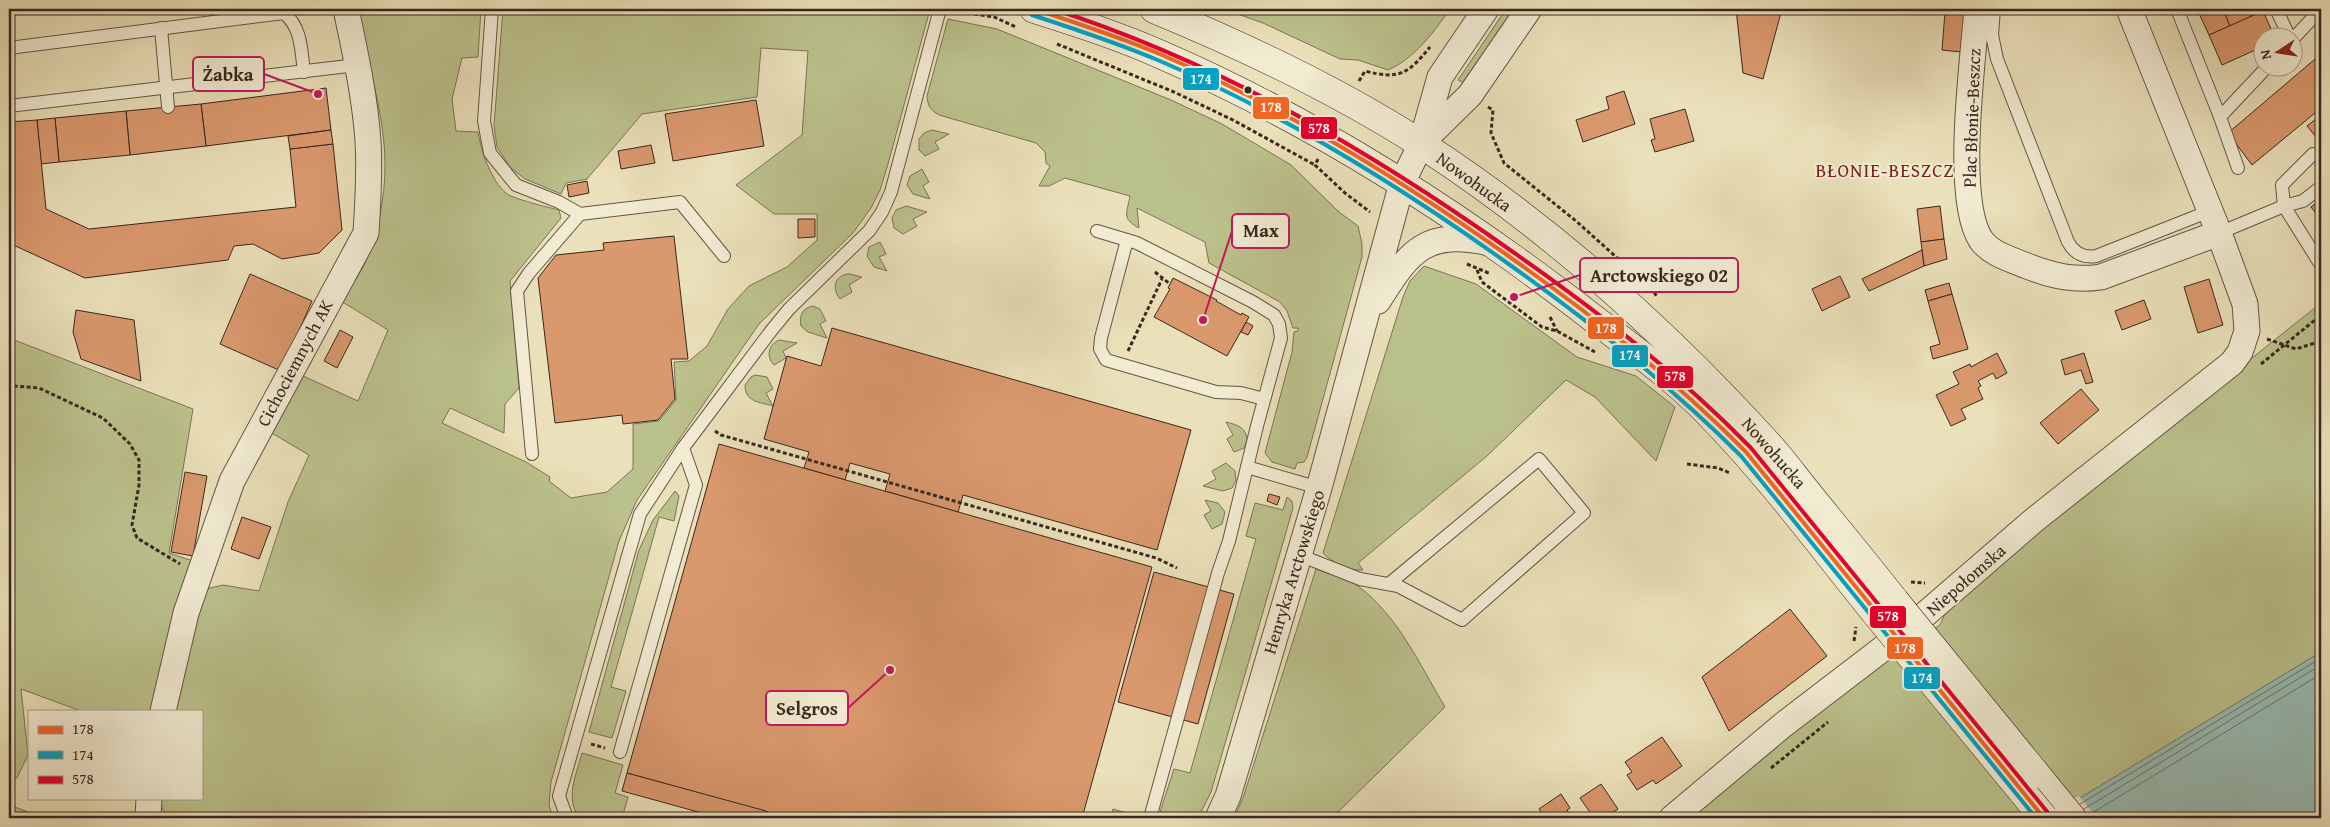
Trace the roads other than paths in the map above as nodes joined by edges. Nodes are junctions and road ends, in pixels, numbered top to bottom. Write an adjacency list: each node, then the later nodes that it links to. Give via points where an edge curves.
1 (346, 9): 18 (street, Cichociemnych AK)
2 (492, 9): 31 (lane, via 484,121 490,152 516,185)
3 (1154, 9): 25 (main road, Nowohucka, via 1270,60)
4 (1486, 9): 25 (street, via 1440,77)
5 (1529, 9): 25 (street, via 1470,96)
6 (1976, 9): 32 (street, Plac Błonie-Beszcz, via 1969,87 1968,183 1976,230 1989,249 2050,275 2083,279 2101,277)
7 (1994, 9): 32 (lane, via 1992,35 1997,59 2074,251 2085,257 2096,256)
8 (2129, 9): 32 (street)
9 (2177, 9): 24 (lane)
10 (2276, 9): 15 (lane)
11 (2321, 9): 16 (lane)
12 (946, 10): 41 (lane, via 891,192 882,212 869,231 789,308)
13 (1028, 19): 28 (main road, Nowohucka, via 1162,55 1329,138)
14 (161, 28): 17 (lane); 19 (lane, via 284,13 300,35); 21 (lane)
15 (2286, 28)
16 (2302, 28)
17 (9, 48)
18 (357, 65): 19 (lane); 48 (street, Cichociemnych AK, via 368,140 366,233 232,481 186,613)
19 (304, 72): 21 (lane)
20 (2257, 78): 24 (lane)
21 (166, 88): 22 (lane); 23 (lane)
22 (9, 106)
23 (168, 107)
24 (2220, 117): 27 (lane)
25 (1421, 144): 28 (street, Nowohucka); 39 (main road, Nowohucka, via 1611,287)
26 (2312, 154): 30 (lane, via 2282,184)
27 (2238, 168)
28 (1402, 183): 35 (main road, Nowohucka); 38 (street, Henryka Arctowskiego)
29 (2321, 187): 30 (lane, via 2303,201)
30 (2284, 206): 32 (lane); 37 (lane)
31 (580, 214): 36 (lane, via 680,202); 42 (lane, via 528,273 517,291)
32 (2214, 222): 55 (street, Niepołomska, via 2244,304 2247,331 2240,352 2232,363 2033,521 1907,630 1783,725)
33 (1096, 232): 34 (lane)
34 (1126, 240): 40 (lane, via 1274,315 1281,338); 40 (lane, via 1100,338 1100,349 1106,360 1216,392 1241,393)
35 (1490, 243): 38 (street, Henryka Arctowskiego, via 1455,238 1424,246 1406,260); 39 (main road, Nowohucka, via 1558,292)
36 (724, 256)
37 (2318, 262)
38 (1363, 324): 44 (street, Henryka Arctowskiego)
39 (1675, 365): 47 (main road, Nowohucka, via 1769,445)
40 (1264, 399): 43 (lane)
41 (683, 448): 49 (lane, via 696,485); 52 (lane, via 640,514 559,796)
42 (532, 454)
43 (1247, 467): 44 (lane); 53 (lane)
44 (1319, 488): 45 (street, Henryka Arctowskiego)
45 (1299, 555): 46 (lane, via 1360,578); 54 (street, Henryka Arctowskiego, via 1228,796)
46 (1390, 583): 46 (lane, via 1462,620 1584,513 1539,459)
47 (1886, 608): 56 (main road, Nowohucka, bridge); 57 (main road, Nowohucka, bridge)
48 (163, 710)
49 (620, 752)
50 (149, 800): 51 (street)
51 (148, 818)
52 (567, 818)
53 (1150, 818)
54 (1218, 818)
55 (1672, 818)
56 (2044, 818)
57 (2072, 818)

